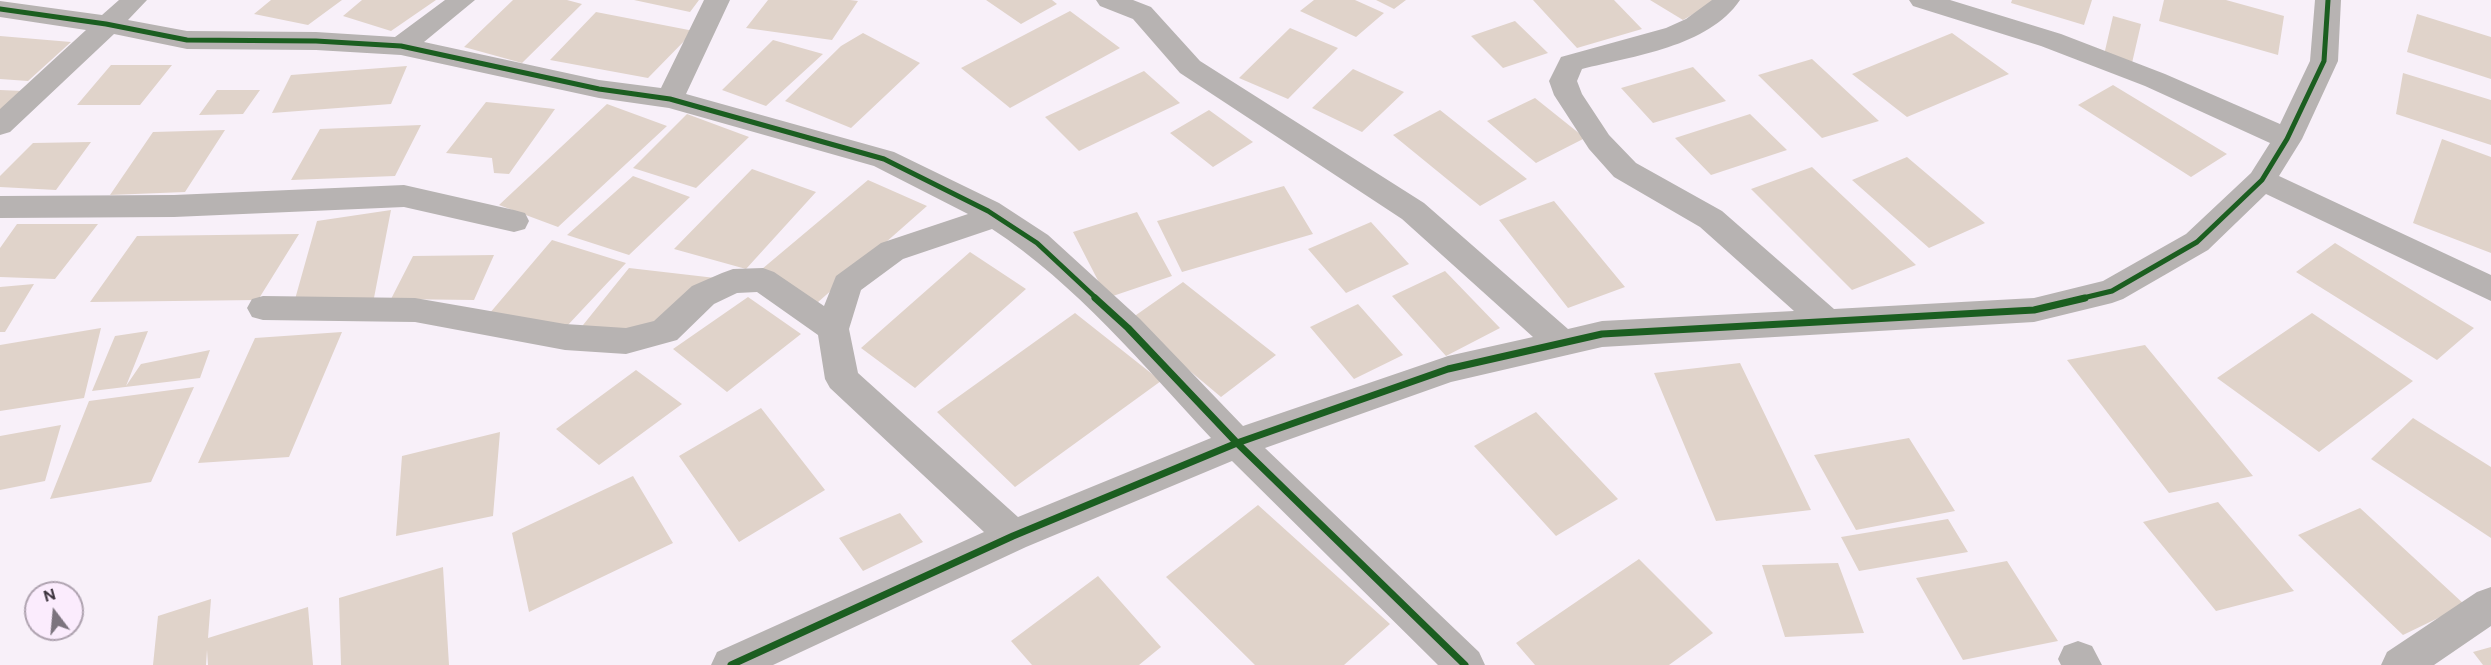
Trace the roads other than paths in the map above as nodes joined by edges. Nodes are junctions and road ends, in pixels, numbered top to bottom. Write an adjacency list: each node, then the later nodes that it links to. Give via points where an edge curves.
1 (134, 0): 9 (street)
2 (462, 0): 10 (street)
3 (717, 0): 11 (street)
4 (1109, 0): 22 (street, via 1142,13 1190,67 1413,211)
5 (1727, 0): 20 (street, via 1703,19 1663,39 1571,63 1563,81 1599,142 1625,170 1711,219)
6 (1922, 0): 13 (street, via 2062,44)
7 (2328, 0): 13 (street, via 2324,61)
8 (0, 9): 9 (street)
9 (106, 24): 10 (street, via 187,40); 12 (street)
10 (401, 46): 11 (street, via 599,89)
11 (670, 99): 16 (street, via 885,159)
12 (0, 125)
13 (2287, 139): 14 (street)
14 (2262, 180): 18 (street); 20 (street, via 2198,242 2112,291 2034,310)
15 (0, 207): 17 (street, via 174,206 404,196)
16 (996, 216): 21 (street, via 892,251 848,285); 23 (street, via 1037,243 1128,328)
17 (514, 221)
18 (2491, 289)
19 (263, 308): 21 (street, via 415,310 565,337 626,341 665,331 703,295 733,281 763,280)
20 (1827, 321): 22 (street, via 1602,334)
21 (833, 329): 24 (street, via 842,379)
22 (1562, 343): 23 (street, via 1448,369)
23 (1237, 443): 24 (street); 27 (street)
24 (1013, 536): 26 (street)
25 (2491, 604): 28 (street)
26 (731, 665)
27 (1465, 665)
28 (2401, 665)

